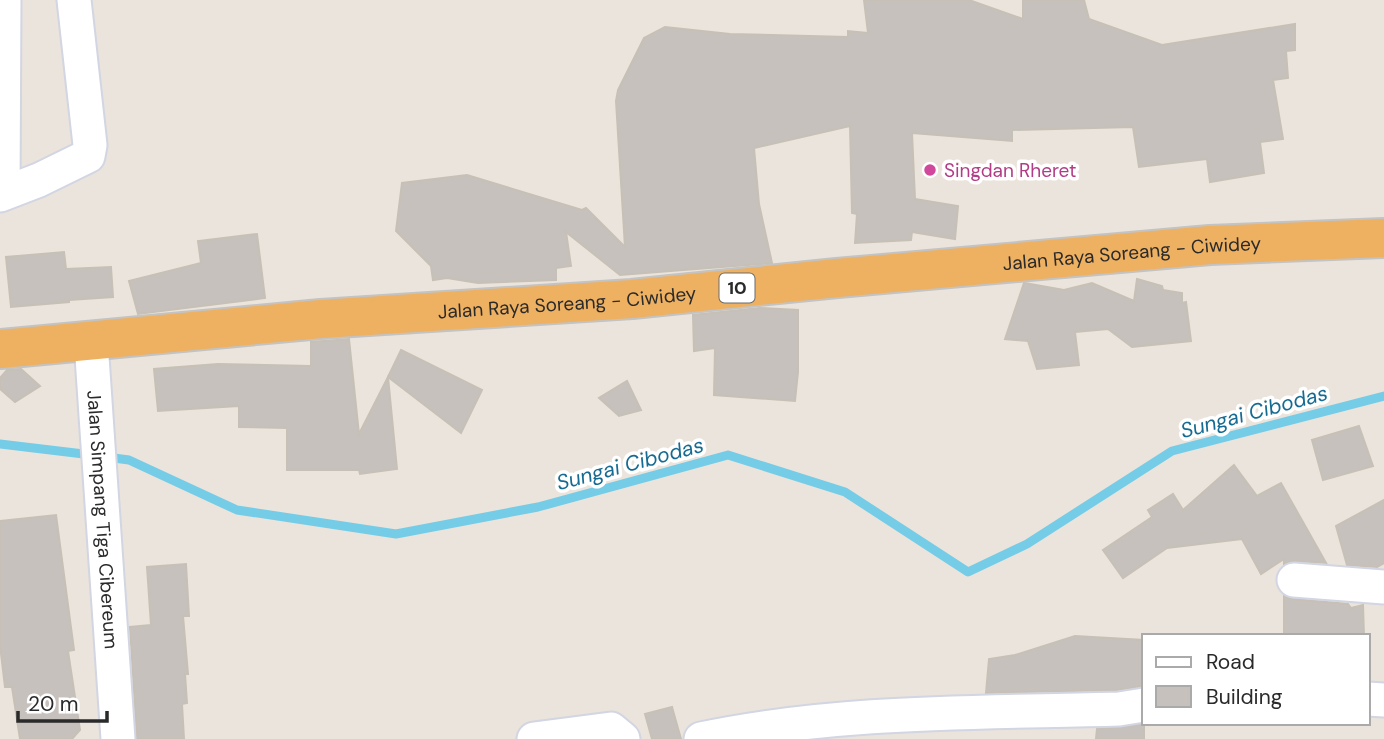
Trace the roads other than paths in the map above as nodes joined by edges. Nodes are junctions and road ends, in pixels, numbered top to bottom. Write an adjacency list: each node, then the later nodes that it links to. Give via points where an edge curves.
1 (4, 0): 3 (street)
2 (74, 0): 3 (street, via 88,156)
3 (1, 194)
4 (1384, 238): 5 (highway, Jalan Raya Soreang - Ciwidey / 10, via 1210,245 632,299 321,319)
5 (91, 342): 6 (highway, Jalan Raya Soreang - Ciwidey / 10); 10 (street, Jalan Simpang Tiga Cibereum)
6 (0, 349)
7 (1294, 580): 8 (street)
8 (1384, 587)
9 (1142, 705): 13 (street, via 862,717 756,728)
10 (118, 739)
11 (534, 739): 12 (street, via 611,729)
12 (623, 739)
13 (702, 739)

